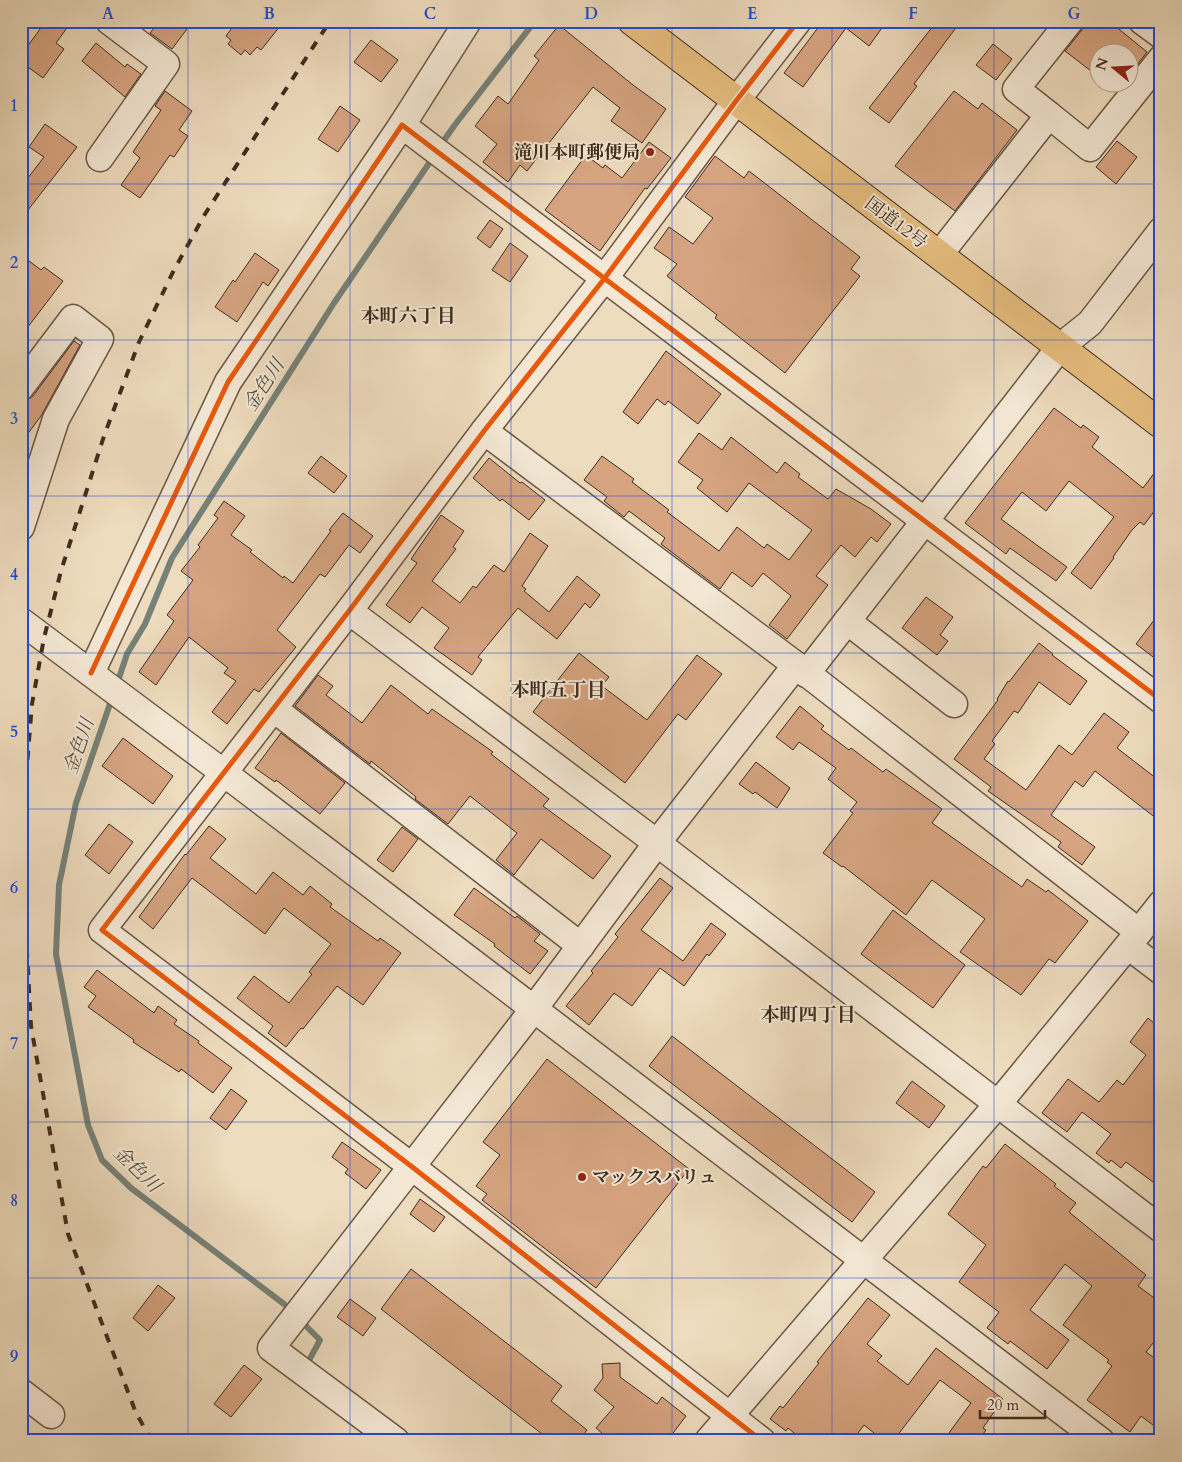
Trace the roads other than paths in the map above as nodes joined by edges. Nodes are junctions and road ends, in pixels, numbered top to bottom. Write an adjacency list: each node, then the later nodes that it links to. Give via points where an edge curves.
1 (109, 21): 12 (street, via 166,64)
2 (468, 21): 11 (street)
3 (632, 21): 9 (highway, 国道12号)
4 (798, 21): 9 (street)
5 (1070, 21): 10 (street, via 1016,89)
6 (1142, 21): 7 (street)
7 (1161, 36)
8 (1161, 59): 10 (street, via 1090,148)
9 (736, 101): 14 (highway, 国道12号); 15 (street)
10 (1049, 115): 14 (street)
11 (402, 125): 15 (street); 26 (street, via 228,382)
12 (100, 158)
13 (1161, 231): 16 (street, via 1090,322)
14 (939, 255): 16 (highway, 国道12号)
15 (604, 279): 19 (street); 20 (street)
16 (1060, 347): 18 (highway, 国道12号); 20 (street)
17 (21, 387): 21 (street, via 72,318 100,339 56,419)
18 (1161, 424)
19 (484, 431): 22 (street); 25 (street)
20 (924, 521): 24 (street); 27 (street)
21 (21, 527)
22 (349, 611): 29 (street); 31 (street)
23 (21, 621): 26 (street)
24 (847, 622): 25 (street); 28 (street)
25 (801, 669): 31 (street); 33 (street)
26 (91, 673): 30 (street)
27 (1161, 700)
28 (954, 704)
29 (274, 709): 30 (street); 34 (street)
30 (224, 773): 36 (street); 38 (street, via 102,930)
31 (657, 843): 34 (street); 37 (street)
32 (1161, 904): 33 (street)
33 (1134, 939): 35 (street); 37 (street)
34 (581, 946): 36 (street)
35 (1161, 971)
36 (534, 1010): 38 (street); 40 (street)
37 (998, 1105): 39 (street); 40 (street)
38 (411, 1166): 43 (street); 44 (street, via 271,1348)
39 (1161, 1229)
40 (864, 1260): 43 (street); 47 (street)
41 (21, 1392): 42 (street)
42 (52, 1415)
43 (730, 1416): 45 (street); 46 (street)
44 (396, 1441)
45 (708, 1441)
46 (762, 1441)
47 (1101, 1441)

